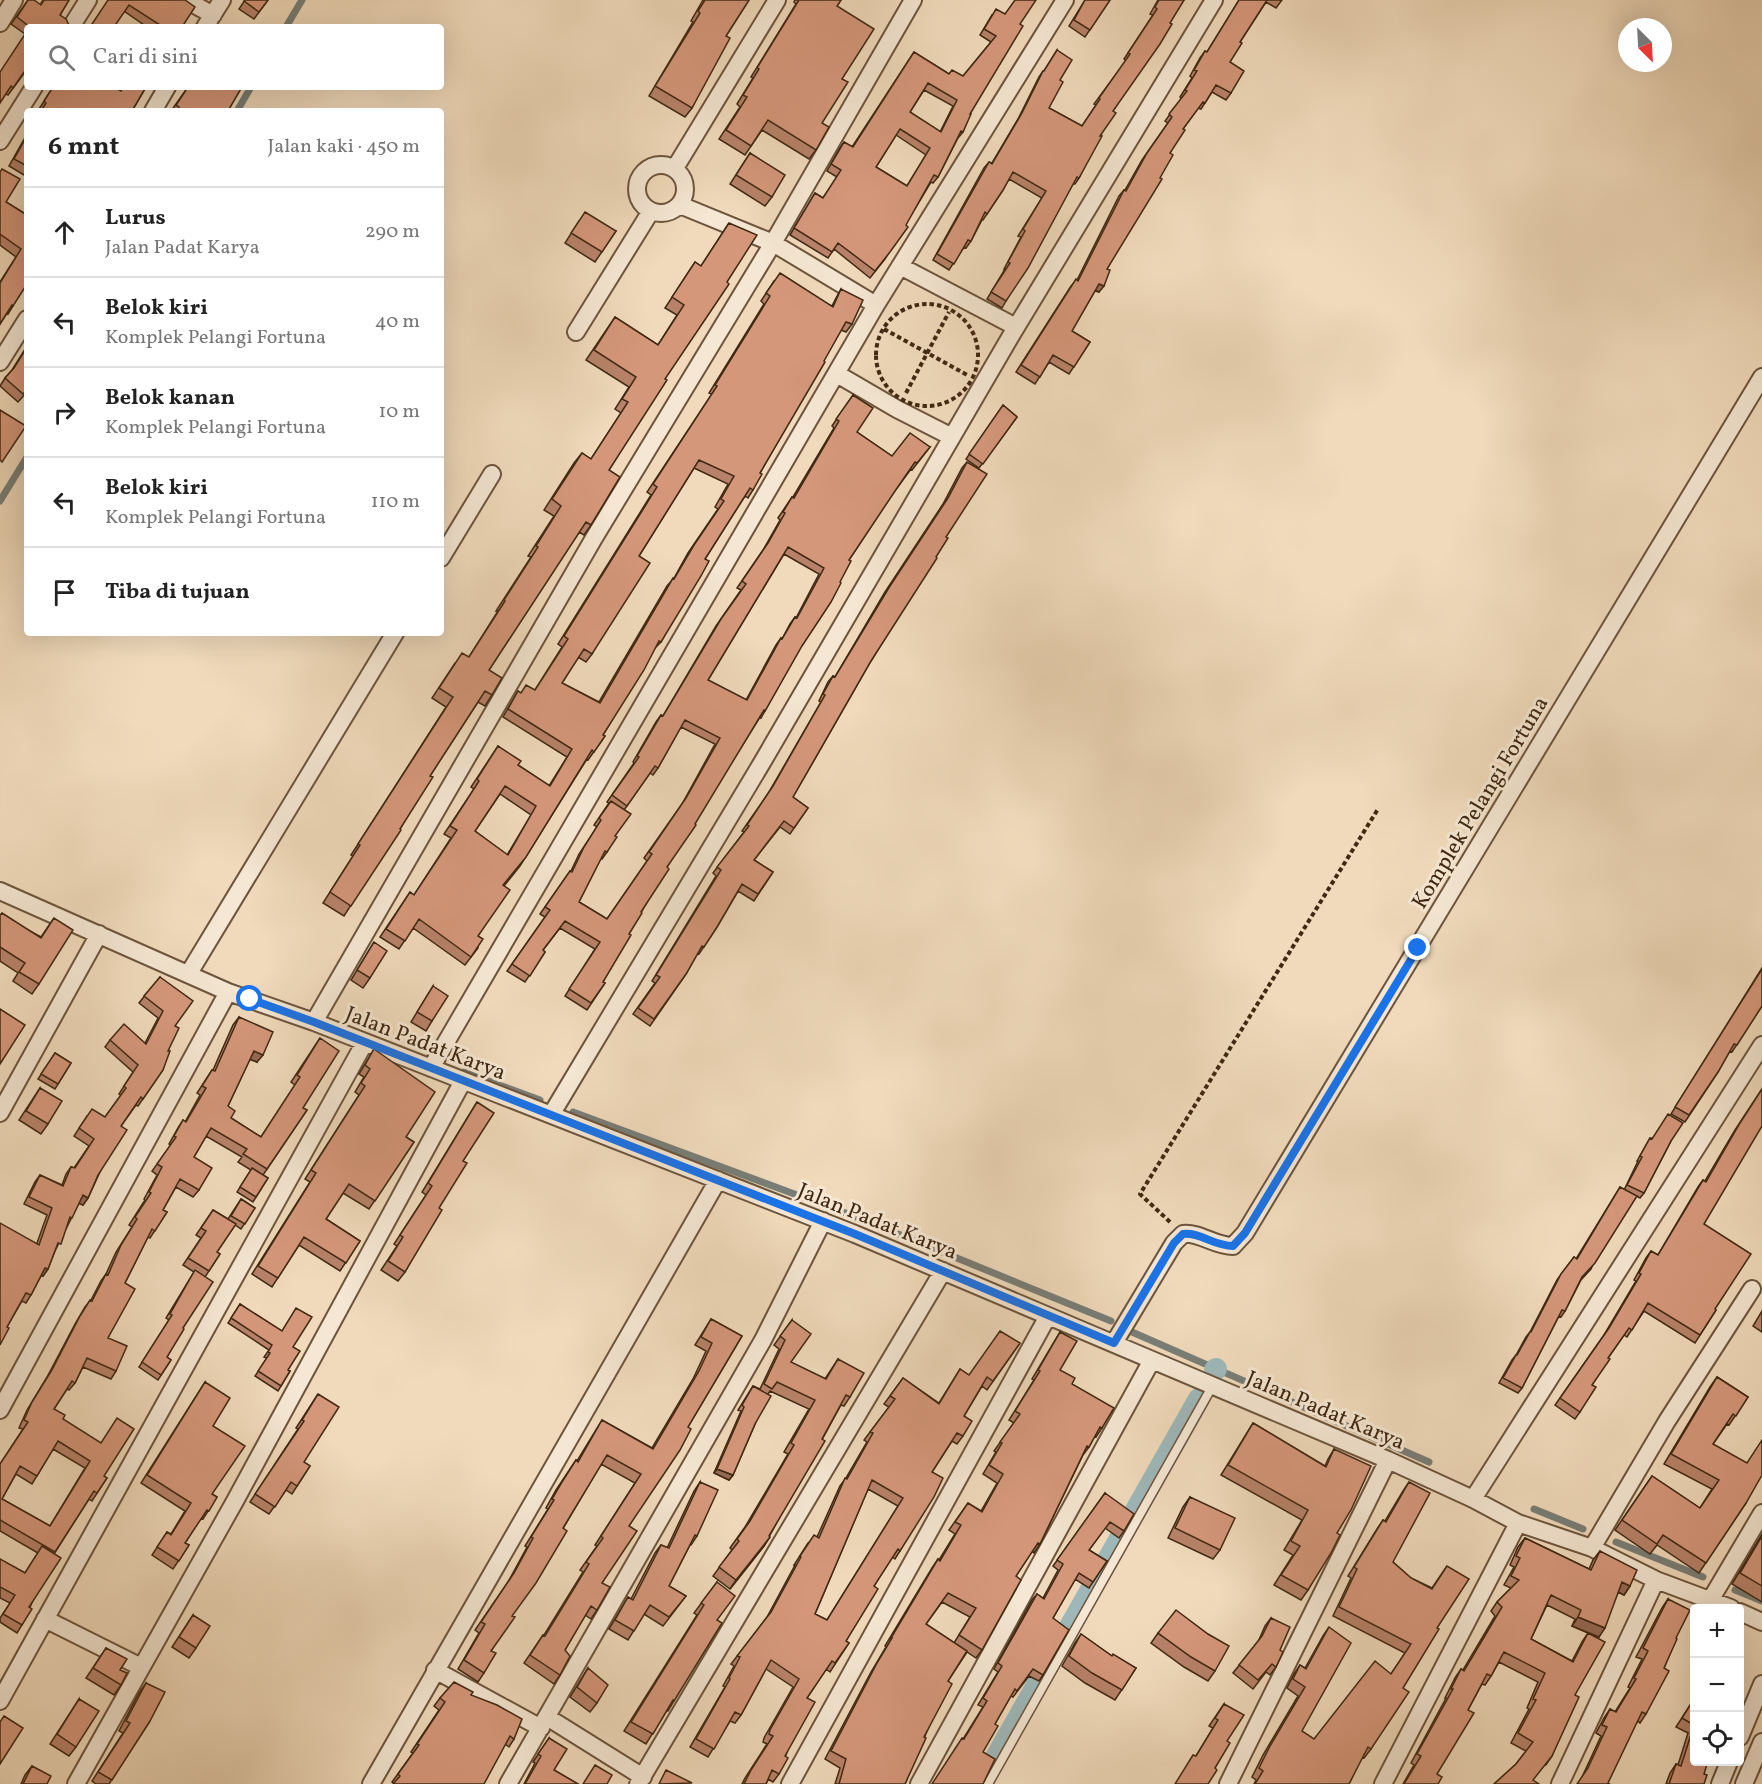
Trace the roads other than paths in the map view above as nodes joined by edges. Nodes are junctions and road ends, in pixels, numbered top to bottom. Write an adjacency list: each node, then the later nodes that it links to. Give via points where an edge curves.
1 (14, 0): 10 (street)
2 (88, 0): 11 (street)
3 (186, 0): 9 (street)
4 (222, 0): 9 (street)
5 (777, 0): 16 (street)
6 (913, 0): 19 (street)
7 (1065, 0): 20 (street)
8 (1214, 0): 23 (street)
9 (209, 21)
10 (0, 24)
11 (73, 24)
12 (32, 90): 15 (street)
13 (165, 90): 14 (street)
14 (155, 108)
15 (0, 141)
16 (675, 168): 17 (street, via 686,185); 18 (street, via 651,166 640,177 639,200)
17 (680, 205): 18 (street, via 666,213); 19 (street)
18 (651, 211): 24 (street)
19 (773, 243): 21 (street); 36 (street, via 594,538)
20 (900, 266): 21 (street); 23 (street)
21 (876, 305): 26 (street)
22 (24, 324): 25 (street)
23 (1016, 327): 28 (street)
24 (576, 332)
25 (0, 363)
26 (837, 374): 28 (street, via 900,405); 39 (street)
27 (1762, 377): 48 (street, Komplek Pelangi Fortuna, via 1245,1233 1233,1246 1183,1234)
28 (952, 437): 42 (street)
29 (492, 474): 30 (street)
30 (444, 553)
31 (393, 636): 34 (street)
32 (0, 891): 33 (street, Jalan Padat Karya)
33 (99, 934): 34 (street, Jalan Padat Karya); 41 (street)
34 (189, 973): 35 (street, Jalan Padat Karya)
35 (228, 992): 36 (street, Jalan Padat Karya); 51 (street)
36 (314, 1022): 37 (street, Jalan Padat Karya)
37 (365, 1042): 39 (street, Jalan Padat Karya); 61 (street)
38 (1762, 1045): 53 (street)
39 (431, 1068): 40 (street, Jalan Padat Karya)
40 (463, 1081): 42 (street, Jalan Padat Karya); 63 (street)
41 (0, 1113)
42 (551, 1115): 43 (street, Jalan Padat Karya)
43 (718, 1180): 44 (street, Jalan Padat Karya); 64 (street)
44 (823, 1221): 45 (street, Jalan Padat Karya); 67 (street, via 763,1340)
45 (943, 1271): 47 (street, Jalan Padat Karya); 71 (street)
46 (1752, 1289): 56 (street)
47 (1048, 1316): 48 (street, Jalan Padat Karya); 75 (street)
48 (1114, 1343): 49 (street, Jalan Padat Karya)
49 (1152, 1360): 50 (street, Jalan Padat Karya); 76 (street)
50 (1213, 1385): 52 (street, Jalan Padat Karya); 77 (lane)
51 (0, 1410)
52 (1388, 1460): 53 (street, Jalan Padat Karya); 78 (street)
53 (1473, 1499): 55 (street, Jalan Padat Karya)
54 (1762, 1513): 58 (street)
55 (1518, 1523): 56 (street, Jalan Padat Karya); 79 (street)
56 (1592, 1548): 57 (street, Jalan Padat Karya)
57 (1656, 1580): 58 (street, Jalan Padat Karya); 80 (street)
58 (1711, 1599): 59 (street, Jalan Padat Karya)
59 (1722, 1604)
60 (1744, 1614): 62 (street)
61 (45, 1619): 63 (street); 66 (street)
62 (1762, 1622)
63 (141, 1667): 72 (street)
64 (435, 1670): 67 (street); 73 (street)
65 (1762, 1684): 68 (street)
66 (0, 1701)
67 (544, 1723): 71 (street); 74 (street)
68 (1744, 1727)
69 (1762, 1742): 82 (street)
70 (1727, 1766): 81 (street)
71 (640, 1781)
72 (76, 1784)
73 (371, 1784)
74 (508, 1784)
75 (790, 1784)
76 (919, 1784)
77 (988, 1784)
78 (1228, 1784)
79 (1383, 1784)
80 (1560, 1784)
81 (1720, 1784)
82 (1744, 1784)

